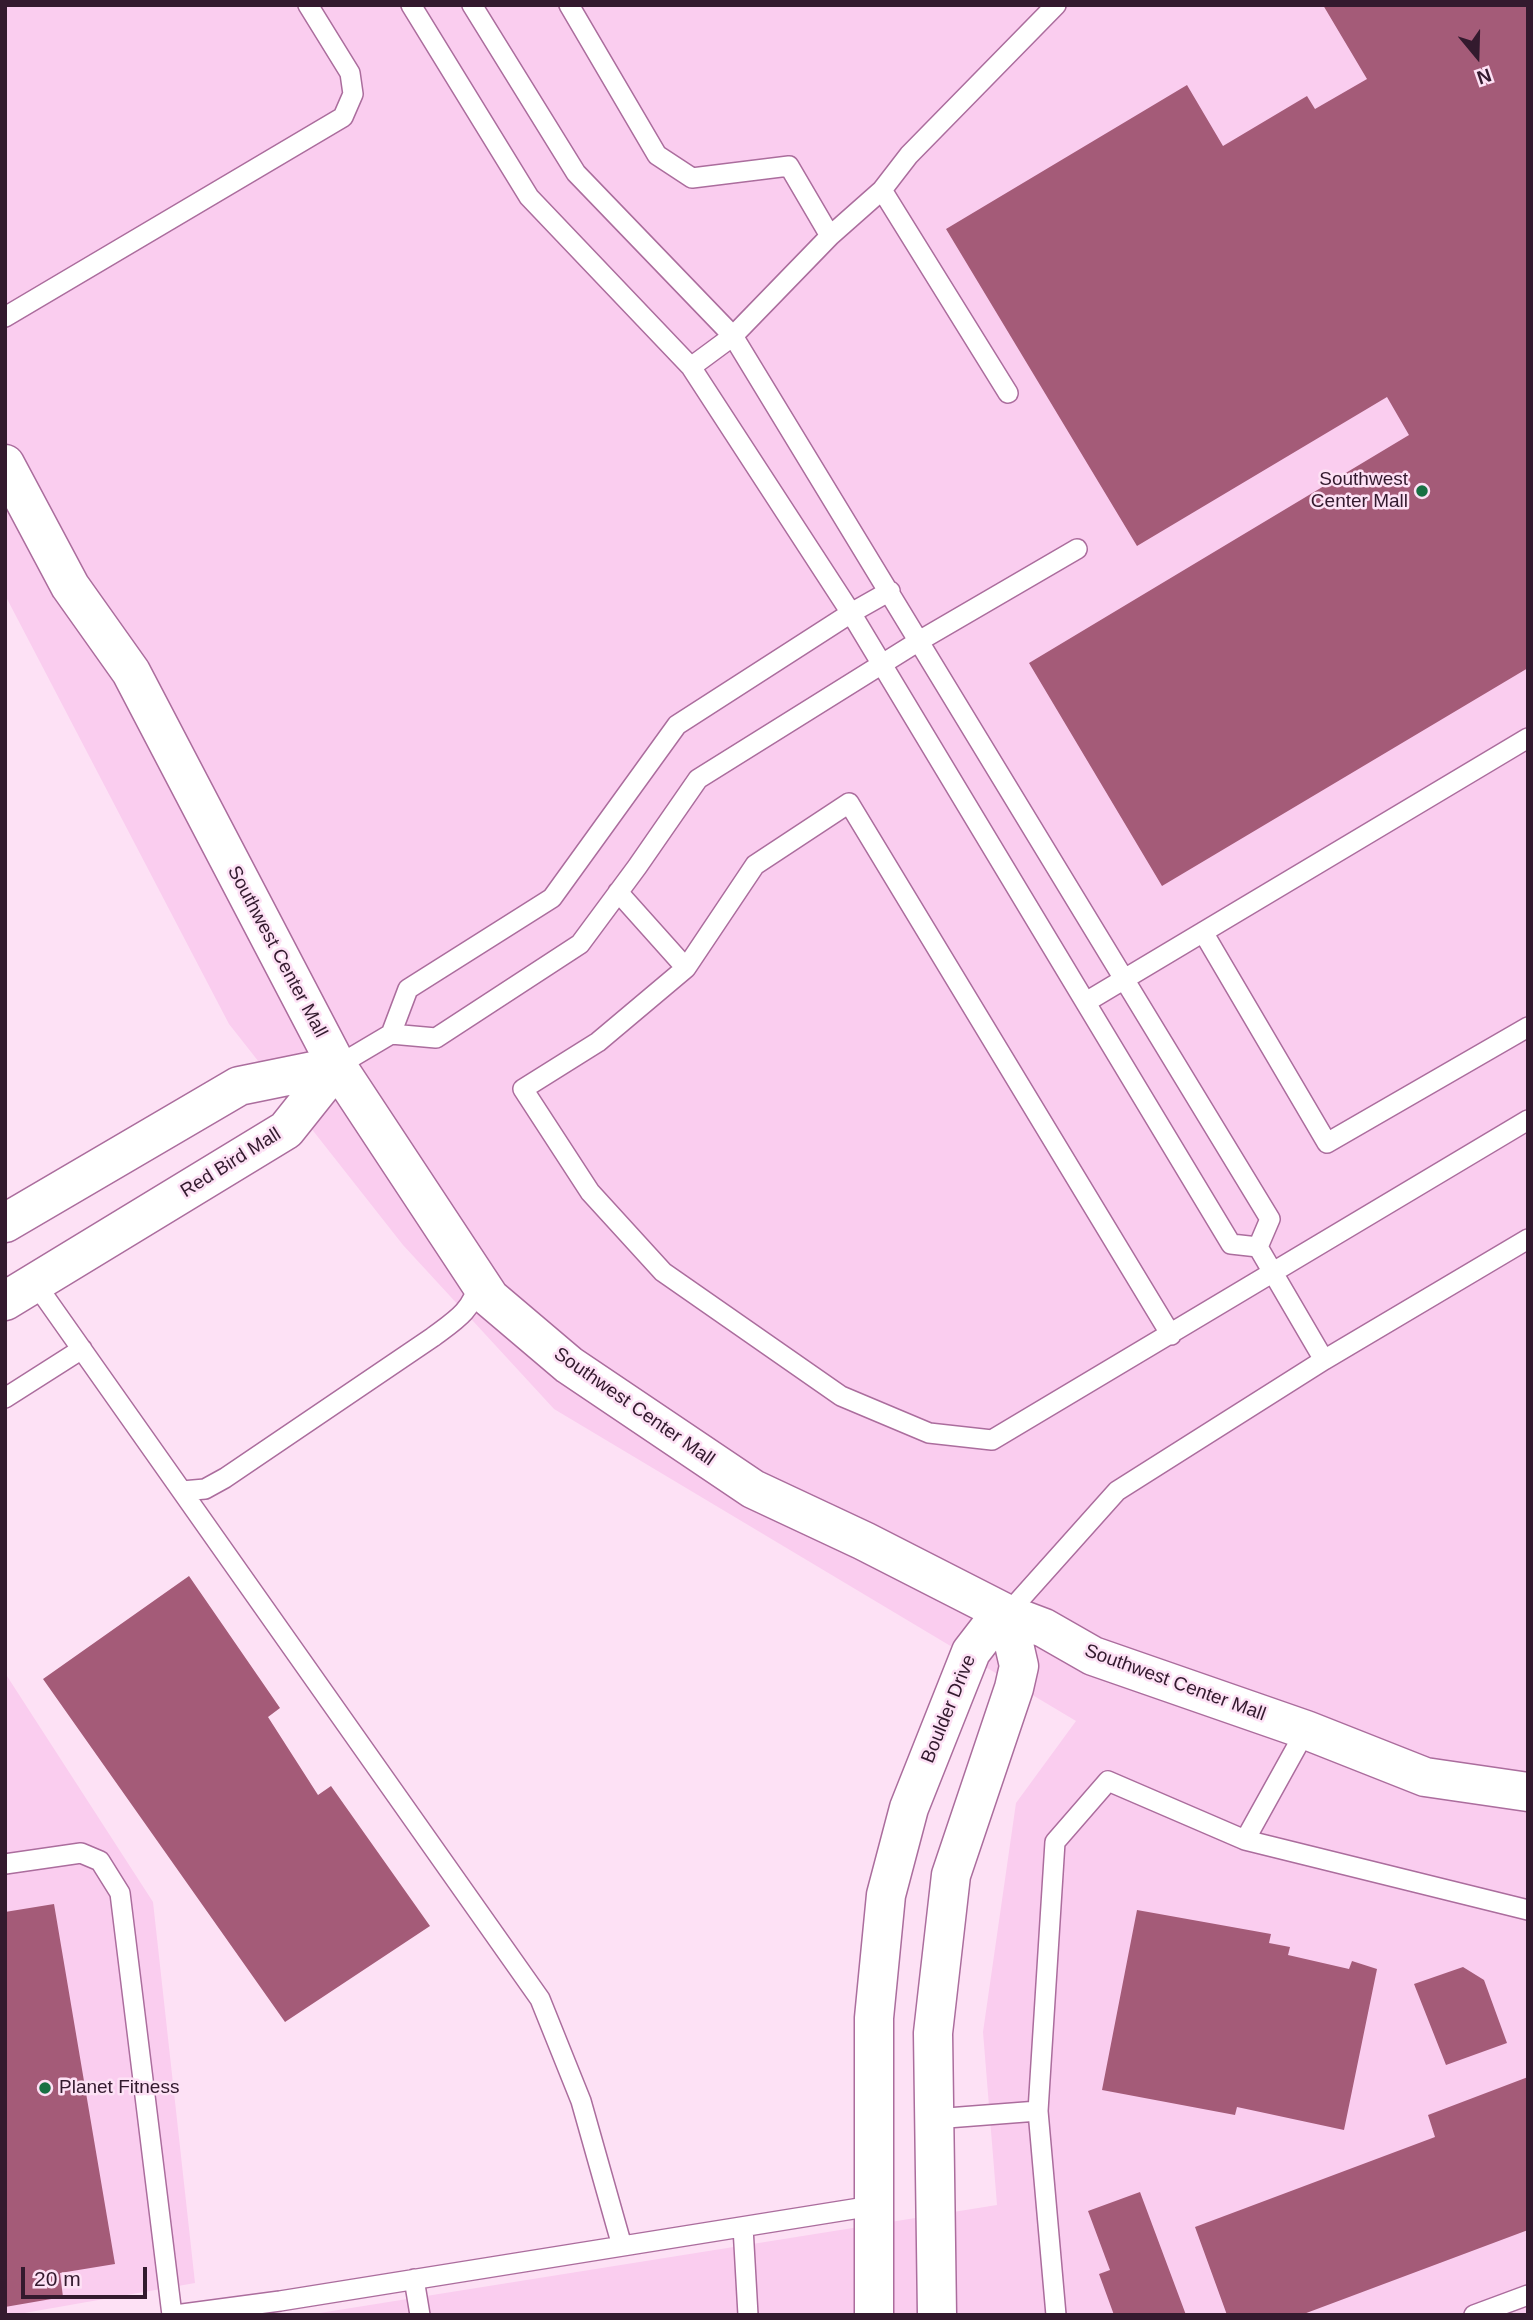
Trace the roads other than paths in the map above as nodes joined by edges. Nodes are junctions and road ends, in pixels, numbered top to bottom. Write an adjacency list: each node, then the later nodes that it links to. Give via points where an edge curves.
1 (308, 5): 8 (lane, via 350,73 353,94 343,117)
2 (411, 5): 10 (lane, via 529,197)
3 (472, 5): 9 (lane, via 576,173)
4 (569, 5): 7 (lane, via 657,155 692,178 789,166)
5 (1056, 5): 6 (lane, via 909,155)
6 (882, 190): 7 (lane); 11 (lane)
7 (831, 236): 9 (lane)
8 (5, 317)
9 (733, 335): 10 (lane); 14 (lane)
10 (691, 367): 15 (lane)
11 (1008, 393)
12 (5, 464): 26 (street, Southwest Center Mall, via 70,586 131,671)
13 (1077, 549): 16 (lane)
14 (890, 591): 15 (lane); 16 (lane)
15 (851, 613): 17 (lane); 25 (lane, via 677,725 552,898 408,989)
16 (919, 640): 17 (lane); 22 (lane)
17 (882, 665): 19 (lane, via 698,779); 23 (lane)
18 (1528, 738): 20 (lane)
19 (618, 892): 21 (lane); 25 (lane, via 580,944 436,1038)
20 (1203, 932): 22 (lane); 24 (lane, via 1327,1143)
21 (686, 968): 34 (lane, via 755,865 849,803); 34 (lane, via 598,1042 523,1089 590,1192 663,1272 841,1396 929,1433 992,1440)
22 (1125, 979): 23 (lane); 30 (lane, via 1270,1219)
23 (1086, 1002): 30 (lane, via 1231,1244)
24 (1528, 1027)
25 (391, 1034): 26 (lane)
26 (337, 1066): 28 (street, via 239,1086); 32 (street, Southwest Center Mall); 33 (street, Red Bird Mall, via 286,1130)
27 (1528, 1120): 31 (lane)
28 (5, 1223)
29 (1528, 1239): 36 (lane)
30 (1258, 1247): 31 (lane)
31 (1273, 1273): 34 (lane); 36 (lane)
32 (479, 1281): 38 (lane, via 475,1298 463,1314 433,1337 225,1478 205,1489); 39 (street, Southwest Center Mall, via 490,1298 569,1365 754,1489)
33 (20, 1292): 35 (lane)
34 (1171, 1335)
35 (82, 1349): 37 (lane); 38 (lane)
36 (1324, 1360): 39 (lane, via 1117,1491)
37 (5, 1398)
38 (182, 1491): 49 (lane, via 540,1999 581,2101)
39 (1007, 1614): 40 (street, Southwest Center Mall, via 1044,1628 1093,1656); 46 (street, via 1019,1665 951,1875 933,2033); 47 (street, Boulder Drive, via 971,1652 909,1808 886,1895 874,2018)
40 (1306, 1730): 41 (street, Southwest Center Mall, via 1425,1777); 42 (lane)
41 (1528, 1792)
42 (1245, 1840): 44 (lane); 45 (lane, via 1108,1781 1055,1842)
43 (5, 1864): 54 (lane, via 80,1853 100,1861 120,1893)
44 (1528, 1909)
45 (1038, 2111): 46 (lane); 59 (lane)
46 (934, 2119): 58 (street)
47 (873, 2206): 48 (lane); 57 (street, Boulder Drive)
48 (743, 2227): 49 (lane); 56 (lane)
49 (622, 2246): 50 (lane)
50 (414, 2279): 52 (lane); 55 (lane)
51 (1528, 2295): 53 (lane)
52 (281, 2308): 54 (lane)
53 (1507, 2309): 60 (lane)
54 (173, 2315)
55 (420, 2315)
56 (748, 2315)
57 (874, 2315)
58 (937, 2315)
59 (1056, 2315)
60 (1474, 2315)

